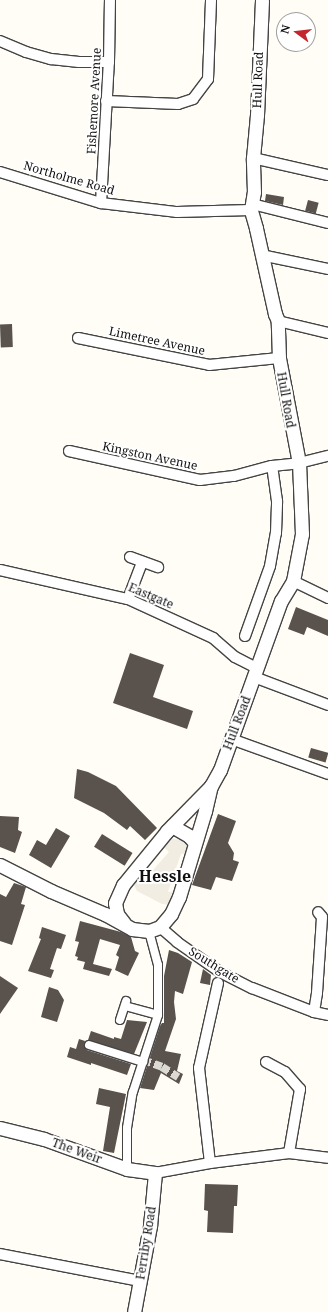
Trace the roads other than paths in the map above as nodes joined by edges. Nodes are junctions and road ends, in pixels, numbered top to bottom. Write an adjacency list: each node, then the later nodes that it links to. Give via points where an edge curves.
1 (110, 0): 5 (street, Fishemore Avenue)
2 (211, 0): 6 (street, via 208,79 193,99 178,104)
3 (262, 0): 7 (street, Hull Road)
4 (0, 41): 5 (street, via 51,59)
5 (109, 62): 6 (street, Fishemore Avenue)
6 (106, 101): 10 (street, Fishemore Avenue)
7 (253, 158): 9 (street); 11 (street, Hull Road)
8 (0, 172): 10 (street, Northolme Road)
9 (328, 175)
10 (102, 203): 11 (street, Northolme Road, via 176,212)
11 (252, 207): 12 (street, Northolme Road); 13 (street, Hull Road)
12 (328, 222)
13 (261, 255): 14 (street); 15 (street, Hull Road)
14 (328, 270)
15 (278, 322): 16 (street); 18 (street, Hull Road)
16 (328, 333)
17 (78, 338): 18 (street, Limetree Avenue, via 209,365)
18 (279, 358): 21 (street, Hull Road)
19 (69, 451): 22 (street, Kingston Avenue, via 200,480 234,476)
20 (328, 456): 21 (street, Kingston Avenue)
21 (299, 463): 22 (street, Kingston Avenue); 27 (street, Hull Road, via 302,534)
22 (272, 466): 30 (street, via 277,501 276,533 270,566)
23 (130, 557): 24 (street)
24 (142, 562): 25 (street); 29 (street)
25 (158, 567)
26 (0, 570): 29 (street, Eastgate)
27 (293, 580): 28 (street); 31 (street, Hull Road, via 281,601)
28 (328, 598)
29 (128, 599): 31 (street, Eastgate, via 213,638)
30 (245, 636)
31 (256, 673): 32 (street, Eastgate); 33 (street, Hull Road)
32 (328, 705)
33 (231, 739): 34 (street); 35 (street, Hull Road, via 220,770)
34 (328, 774)
35 (211, 786): 36 (street); 37 (street)
36 (172, 826): 37 (street, via 189,836); 39 (street, via 123,885)
37 (195, 843): 43 (street, via 172,914)
38 (0, 865): 41 (street)
39 (116, 903): 41 (street); 42 (street, via 117,914)
40 (318, 912): 45 (street, via 322,917)
41 (105, 914): 42 (street)
42 (127, 926): 43 (street, via 132,929)
43 (154, 929): 45 (street, Southgate, via 220,972 252,988); 46 (street, via 158,965)
44 (218, 983): 55 (street, via 199,1068)
45 (314, 1012): 47 (street, Southgate)
46 (158, 1015): 48 (street, via 125,1004); 50 (street)
47 (328, 1015)
48 (120, 1020)
49 (89, 1045): 50 (street)
50 (143, 1062): 56 (street, via 133,1092 127,1128)
51 (266, 1062): 53 (street, via 285,1072 300,1089)
52 (0, 1128): 56 (street, The Weir, via 44,1139)
53 (289, 1153): 54 (street); 55 (street)
54 (328, 1158)
55 (210, 1163): 57 (street)
56 (127, 1169): 57 (street, The Weir)
57 (155, 1173): 59 (street, Ferriby Road, via 150,1226)
58 (0, 1254): 59 (street)
59 (140, 1281): 60 (street, Ferriby Road)
60 (134, 1312)

